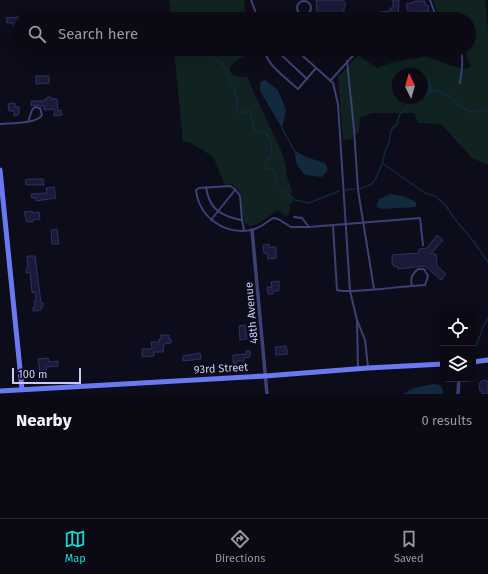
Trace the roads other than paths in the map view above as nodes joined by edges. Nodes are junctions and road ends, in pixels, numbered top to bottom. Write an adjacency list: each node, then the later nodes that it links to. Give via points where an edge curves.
1 (251, 0): 3 (lane)
2 (430, 0): 6 (lane)
3 (256, 12)
4 (298, 12): 5 (lane, via 298,4 302,2 308,3 311,9)
5 (309, 12)
6 (434, 12)
7 (266, 56): 14 (lane, via 269,62 298,88)
8 (282, 56): 14 (lane)
9 (303, 56): 13 (lane)
10 (352, 56): 12 (lane)
11 (461, 56): 16 (lane)
12 (347, 61): 15 (lane); 28 (lane, via 358,190)
13 (316, 68): 14 (lane); 15 (lane)
14 (307, 79)
15 (330, 81): 29 (lane, via 333,83 338,104)
16 (460, 83)
17 (28, 122): 17 (lane, via 40,118 40,108 35,107 32,110); 18 (lane)
18 (0, 124)
19 (0, 170): 20 (street)
20 (1, 179): 23 (street)
21 (206, 187): 22 (lane, via 230,186); 24 (lane, via 210,203); 26 (lane, via 196,190 197,200)
22 (235, 189): 24 (lane); 27 (lane, via 240,196)
23 (2, 206): 46 (street)
24 (218, 211): 26 (lane); 27 (lane, via 222,215)
25 (294, 217): 31 (lane, via 302,218)
26 (210, 220): 32 (lane, via 231,229)
27 (242, 220): 32 (lane)
28 (364, 222): 29 (lane); 34 (lane, via 420,218); 36 (lane)
29 (346, 224): 30 (lane); 37 (lane)
30 (333, 225): 31 (lane); 37 (lane, via 337,290)
31 (309, 227): 33 (lane, via 291,227 273,218)
32 (244, 230): 33 (lane)
33 (252, 230): 44 (street, 48th Avenue)
34 (423, 245)
35 (412, 286): 35 (lane, via 425,285 428,276 424,269 418,268 413,272); 36 (lane)
36 (374, 289): 37 (lane)
37 (350, 291): 38 (lane)
38 (357, 320): 42 (lane, via 365,340); 43 (lane)
39 (488, 360): 40 (street)
40 (476, 362)
41 (440, 364): 42 (street, 93rd Street)
42 (368, 368): 43 (street, 93rd Street)
43 (358, 369): 44 (street, 93rd Street)
44 (265, 376): 46 (street, 93rd Street); 48 (street, 48th Avenue)
45 (459, 382): 49 (street)
46 (22, 389): 47 (street, 93rd Street)
47 (0, 391)
48 (267, 394)
49 (458, 394)

